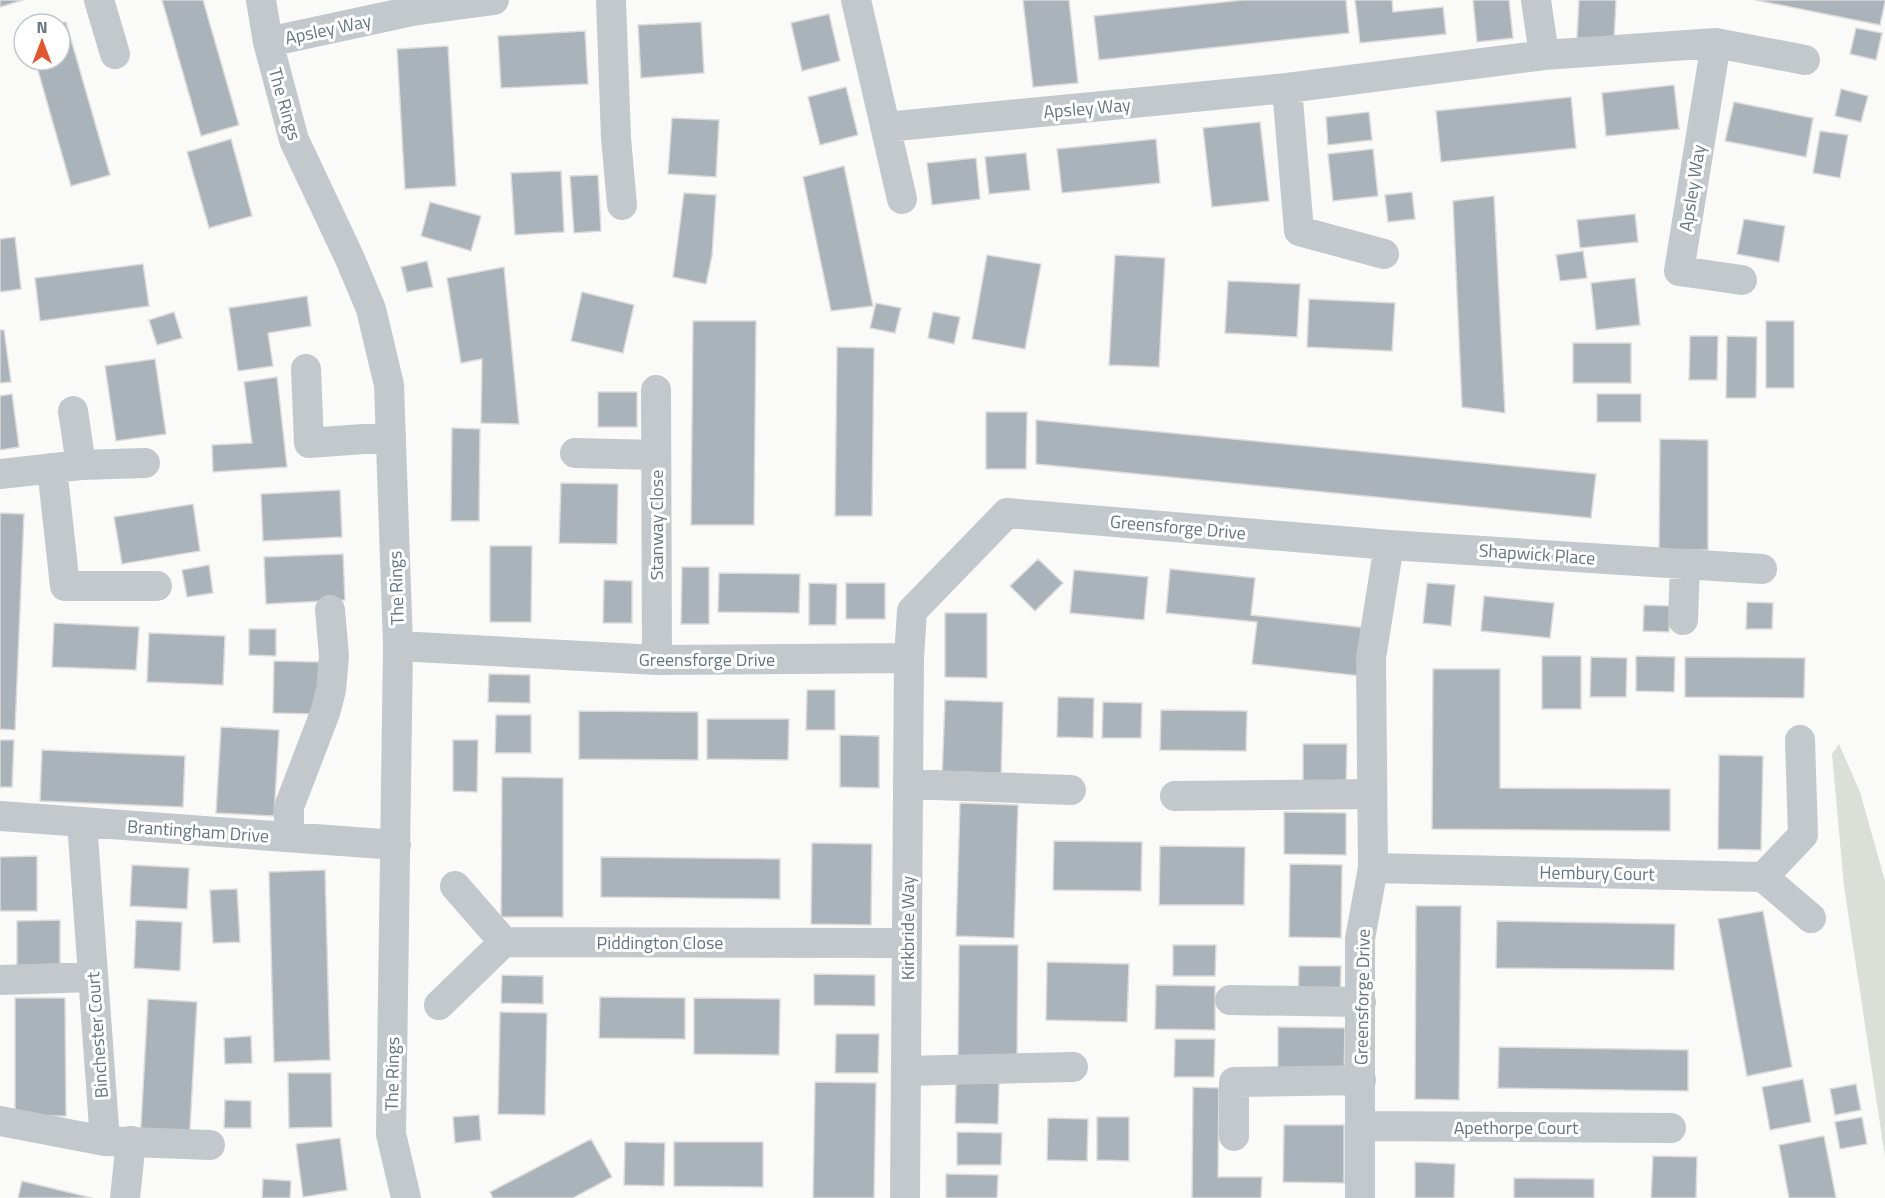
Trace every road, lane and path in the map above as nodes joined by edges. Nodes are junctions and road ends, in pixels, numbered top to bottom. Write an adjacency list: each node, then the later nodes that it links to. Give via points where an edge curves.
1 (99, 0): 9 (street)
2 (261, 0): 7 (street, The Rings)
3 (494, 0): 7 (street, Apsley Way, via 412,10)
4 (611, 0): 15 (street)
5 (856, 0): 13 (street)
6 (1536, 0): 10 (street)
7 (268, 42): 21 (street, The Rings, via 294,140 371,309 389,384)
8 (1716, 43): 10 (street, Apsley Way); 11 (street, Apsley Way); 17 (street, Apsley Way, via 1678,271)
9 (115, 54)
10 (1544, 55): 12 (street, Apsley Way)
11 (1805, 60)
12 (1287, 88): 13 (street, Apsley Way); 16 (street, via 1299,231)
13 (886, 127): 14 (street)
14 (902, 199)
15 (621, 206)
16 (1384, 254)
17 (1742, 280)
18 (306, 369): 21 (street, via 309,442)
19 (656, 390): 23 (street, Stanway Close)
20 (74, 411): 25 (street)
21 (391, 437): 34 (street, The Rings)
22 (575, 453): 23 (street)
23 (656, 455): 36 (street, Stanway Close)
24 (145, 463): 25 (street)
25 (81, 465): 26 (street)
26 (52, 468): 27 (street); 31 (street, via 64,586)
27 (0, 474)
28 (1389, 545): 29 (street, Shapwick Place); 35 (street, Greensforge Drive, via 1007,513 912,611); 40 (street, Greensforge Drive, via 1371,658)
29 (1685, 564): 30 (street, Shapwick Place); 33 (street)
30 (1762, 569)
31 (157, 586)
32 (330, 610): 44 (street, via 334,656 331,690 290,807)
33 (1683, 620)
34 (398, 645): 36 (street, Greensforge Drive); 45 (street, The Rings)
35 (909, 658): 36 (street, Greensforge Drive); 38 (street, Kirkbride Way)
36 (657, 660)
37 (1800, 740): 47 (street, via 1803,835)
38 (908, 784): 39 (street); 51 (street, Kirkbride Way)
39 (1071, 790)
40 (1372, 794): 41 (street); 46 (street, Greensforge Drive)
41 (1175, 796)
42 (0, 816): 43 (street, Brantingham Drive)
43 (82, 822): 44 (street, Brantingham Drive); 52 (street, Binchester Court)
44 (289, 837): 45 (street, Brantingham Drive)
45 (396, 845): 67 (street, The Rings, via 391,1134)
46 (1373, 868): 47 (street, Hembury Court); 55 (street, Greensforge Drive, via 1360,939)
47 (1763, 877): 49 (street)
48 (455, 886): 50 (street)
49 (1811, 918)
50 (504, 942): 51 (street, Piddington Close); 56 (street)
51 (906, 943): 58 (street, Kirkbride Way)
52 (93, 977): 53 (street); 64 (street, Binchester Court)
53 (0, 980)
54 (1230, 1000): 55 (street)
55 (1361, 1002): 59 (street, Greensforge Drive)
56 (439, 1005)
57 (1073, 1067): 58 (street)
58 (906, 1071): 68 (street, Kirkbride Way)
59 (1361, 1080): 61 (street, Greensforge Drive); 63 (street, via 1234,1082)
60 (0, 1121): 64 (street)
61 (1361, 1126): 62 (street, Apethorpe Court); 69 (street, Greensforge Drive)
62 (1671, 1128)
63 (1234, 1136)
64 (118, 1141): 65 (street); 66 (street, Binchester Court)
65 (210, 1145)
66 (125, 1198)
67 (406, 1198)
68 (905, 1198)
69 (1360, 1198)

